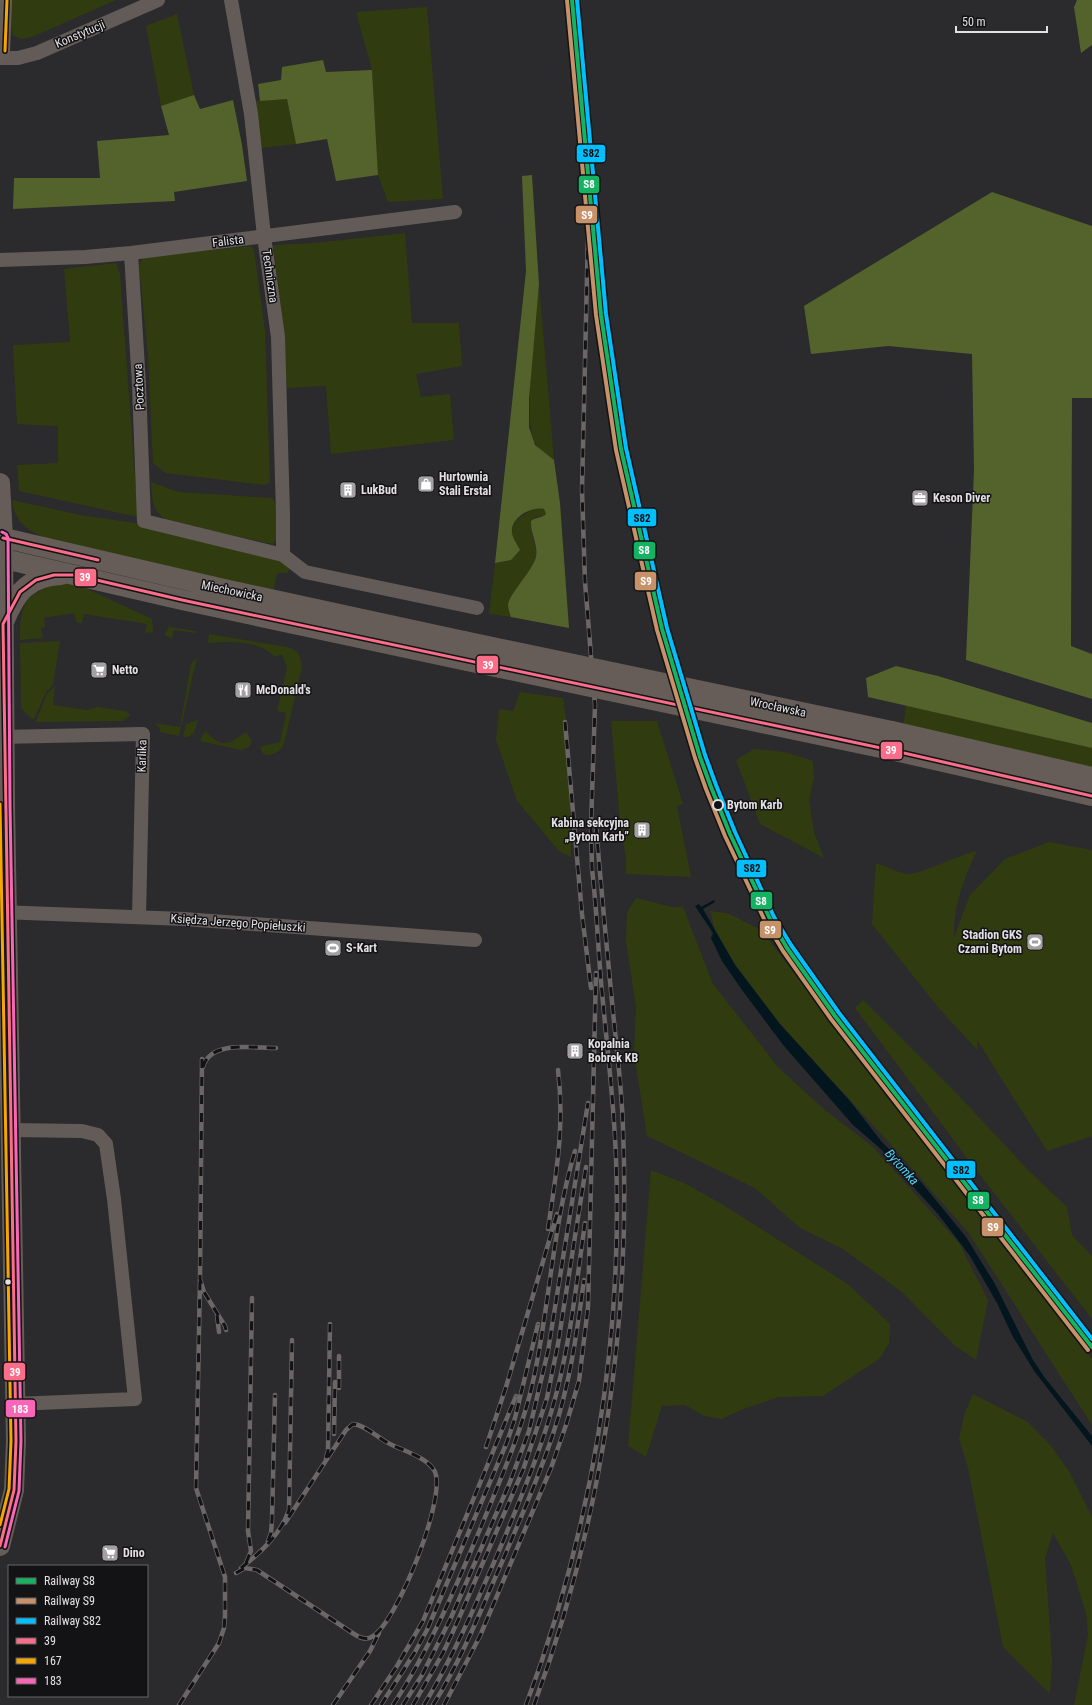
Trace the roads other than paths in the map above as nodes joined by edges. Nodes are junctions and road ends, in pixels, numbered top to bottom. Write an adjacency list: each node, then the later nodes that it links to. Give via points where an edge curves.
1 (2, 0): 4 (main road)
2 (158, 0): 5 (street, Konstytucji, via 37,53 18,58)
3 (231, 0): 7 (street, Techniczna, via 251,114)
4 (0, 51)
5 (0, 58)
6 (455, 212): 7 (street, Falista)
7 (264, 236): 8 (street, Falista); 12 (street, Techniczna, via 278,337)
8 (131, 252): 9 (street, Falista, via 85,257); 12 (street, Pocztowa, via 144,521)
9 (0, 260)
10 (0, 483): 11 (main road)
11 (1, 538): 13 (main road); 17 (main road, Miechowicka)
12 (282, 555): 15 (street, via 305,572)
13 (1, 558): 14 (main road, Miechowicka); 16 (main road)
14 (75, 575): 16 (main road, via 45,576 28,584); 18 (main road, Miechowicka)
15 (477, 608)
16 (2, 619): 19 (main road)
17 (464, 642): 20 (main road, Wrocławska, bridge, via 892,731)
18 (467, 661): 21 (main road, Wrocławska, bridge, via 895,751)
19 (2, 737): 22 (main road); 23 (street, Karlika, via 143,734)
20 (1092, 777)
21 (1092, 796)
22 (4, 912): 23 (street, Księdza Jerzego Popiełuszki); 25 (main road)
23 (139, 917): 24 (street, Księdza Jerzego Popiełuszki)
24 (475, 940)
25 (11, 1130): 26 (main road); 27 (street, via 82,1131 98,1135 106,1144 135,1399)
26 (6, 1182): 27 (main road)
27 (15, 1404): 28 (main road, via 14,1490)
28 (0, 1546)

